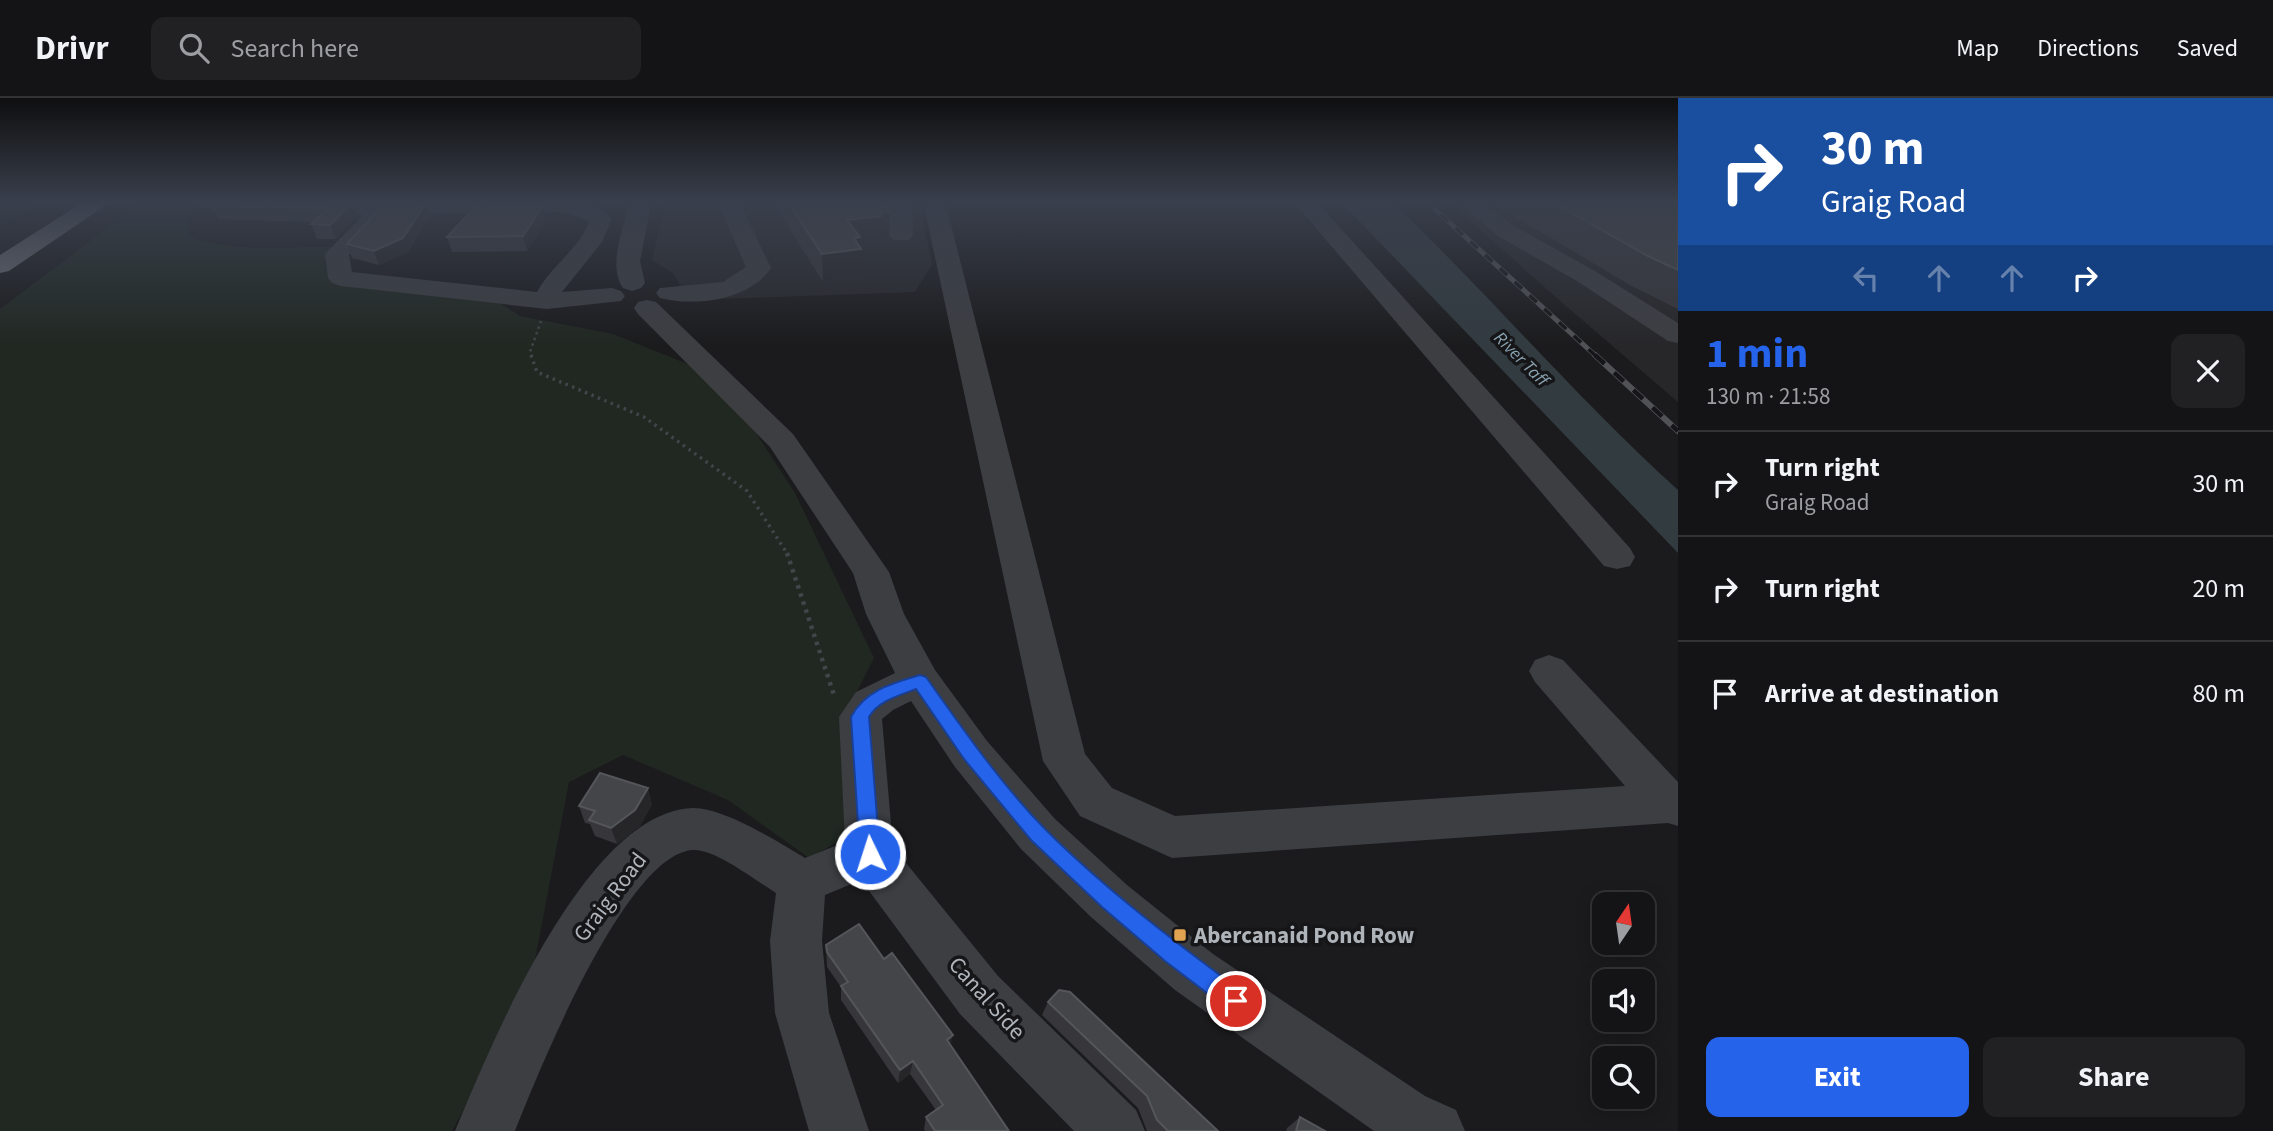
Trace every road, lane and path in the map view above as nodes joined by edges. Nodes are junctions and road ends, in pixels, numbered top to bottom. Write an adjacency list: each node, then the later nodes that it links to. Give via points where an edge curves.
1 (26, 249): 9 (highway)
2 (342, 249): 11 (street, via 337,254 341,278)
3 (586, 249): 11 (street, via 548,290)
4 (631, 249): 10 (street, via 628,261)
5 (750, 249): 10 (street, via 759,268 750,281 726,290)
6 (945, 249): 17 (street, via 1065,761 1096,802 1172,837)
7 (1346, 249): 13 (street)
8 (1539, 249): 12 (street)
9 (0, 266)
10 (640, 295): 11 (street); 15 (street, via 782,441 872,572 885,614)
11 (547, 301): 16 (path, via 530,352 537,372 644,417 747,491 785,547 836,700)
12 (1678, 335)
13 (1617, 557)
14 (1549, 671): 17 (street)
15 (920, 681): 16 (street, via 887,692); 23 (street, via 971,754 1038,834 1109,901 1194,972 1404,1117)
16 (865, 708): 18 (street, via 860,717)
17 (1673, 805)
18 (870, 854): 19 (street); 22 (street, Canal Side, via 979,995)
19 (802, 882): 20 (street, Graig Road, via 715,833 690,828 648,845 585,924 521,1044); 21 (street, via 796,941 802,1013)
20 (485, 1131)
21 (839, 1131)
22 (1115, 1131)
23 (1436, 1131)

